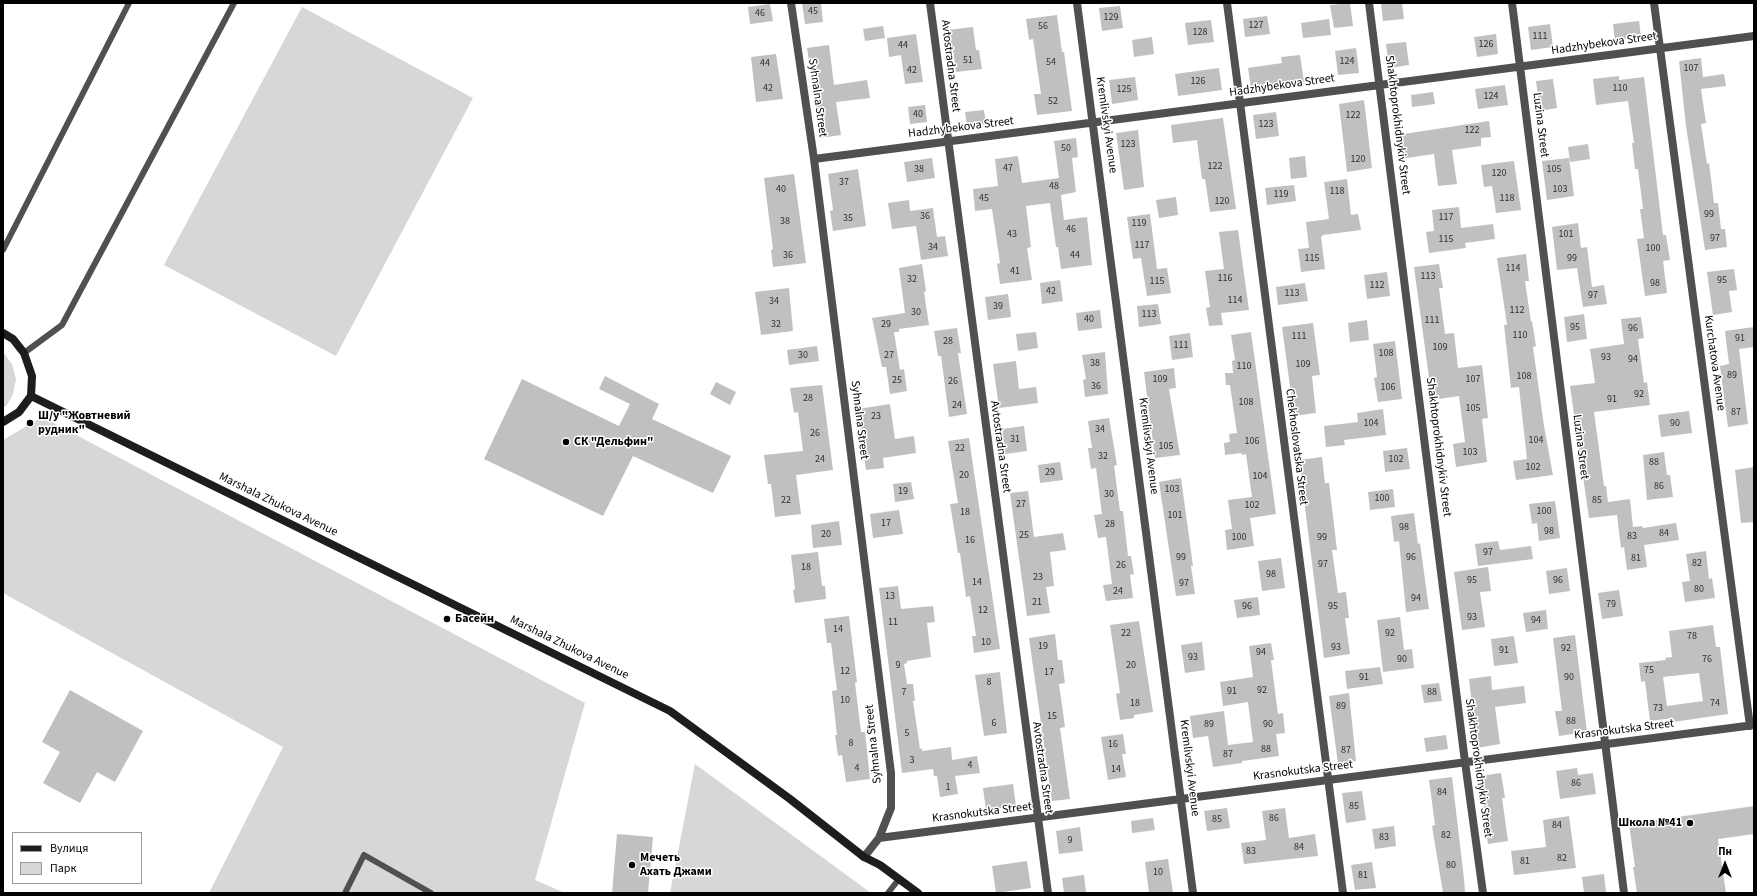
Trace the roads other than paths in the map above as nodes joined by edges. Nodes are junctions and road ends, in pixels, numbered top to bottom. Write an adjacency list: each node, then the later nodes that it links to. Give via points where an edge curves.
1 (129, 3): 18 (lane)
2 (234, 3): 20 (lane, via 62,324)
3 (791, 3): 17 (street, Syhnalna Street)
4 (930, 3): 16 (street, Avtostradna Street)
5 (1077, 3): 15 (street, Kremlivskyi Avenue)
6 (1227, 3): 14 (street, Chekhoslovatska Street)
7 (1370, 3): 13 (street, Shakhtoprokhidnykiv Street)
8 (1512, 3): 12 (street, Luzina Street)
9 (1654, 3): 11 (street, Kurchatova Avenue)
10 (1754, 36): 11 (street, Hadzhybekova Street)
11 (1660, 49): 12 (street, Hadzhybekova Street); 23 (street, Kurchatova Avenue)
12 (1521, 67): 13 (street, Hadzhybekova Street); 24 (street, Luzina Street)
13 (1380, 85): 14 (street, Hadzhybekova Street); 25 (street, Shakhtoprokhidnykiv Street)
14 (1239, 104): 15 (street, Hadzhybekova Street); 26 (street, Chekhoslovatska Street)
15 (1094, 123): 16 (street, Hadzhybekova Street); 27 (street, Kremlivskyi Avenue)
16 (948, 141): 17 (street, Hadzhybekova Street); 28 (street, Avtostradna Street)
17 (814, 159): 29 (street, Syhnalna Street, via 891,773 891,808)
18 (3, 250)
19 (3, 333): 20 (street)
20 (24, 353): 21 (street, via 32,376)
21 (31, 396): 22 (street, via 19,412); 30 (street, Marshala Zhukova Avenue, via 670,711)
22 (3, 422)
23 (1752, 725): 24 (street, Krasnokutska Street)
24 (1605, 744): 25 (street, Krasnokutska Street); 40 (street, Luzina Street)
25 (1465, 762): 26 (street, Krasnokutska Street); 39 (street, Shakhtoprokhidnykiv Street)
26 (1328, 780): 27 (street, Krasnokutska Street); 38 (street, Chekhoslovatska Street)
27 (1181, 799): 28 (street, Krasnokutska Street); 37 (street, Kremlivskyi Avenue)
28 (1037, 818): 29 (street, Krasnokutska Street); 36 (street, Avtostradna Street)
29 (879, 838): 30 (street)
30 (864, 857): 31 (street, Marshala Zhukova Avenue)
31 (899, 879): 34 (lane); 35 (street, Marshala Zhukova Avenue)
32 (346, 893): 33 (lane, via 364,855)
33 (431, 893)
34 (888, 893)
35 (918, 893)
36 (1048, 893)
37 (1193, 893)
38 (1343, 893)
39 (1483, 893)
40 (1624, 893)

